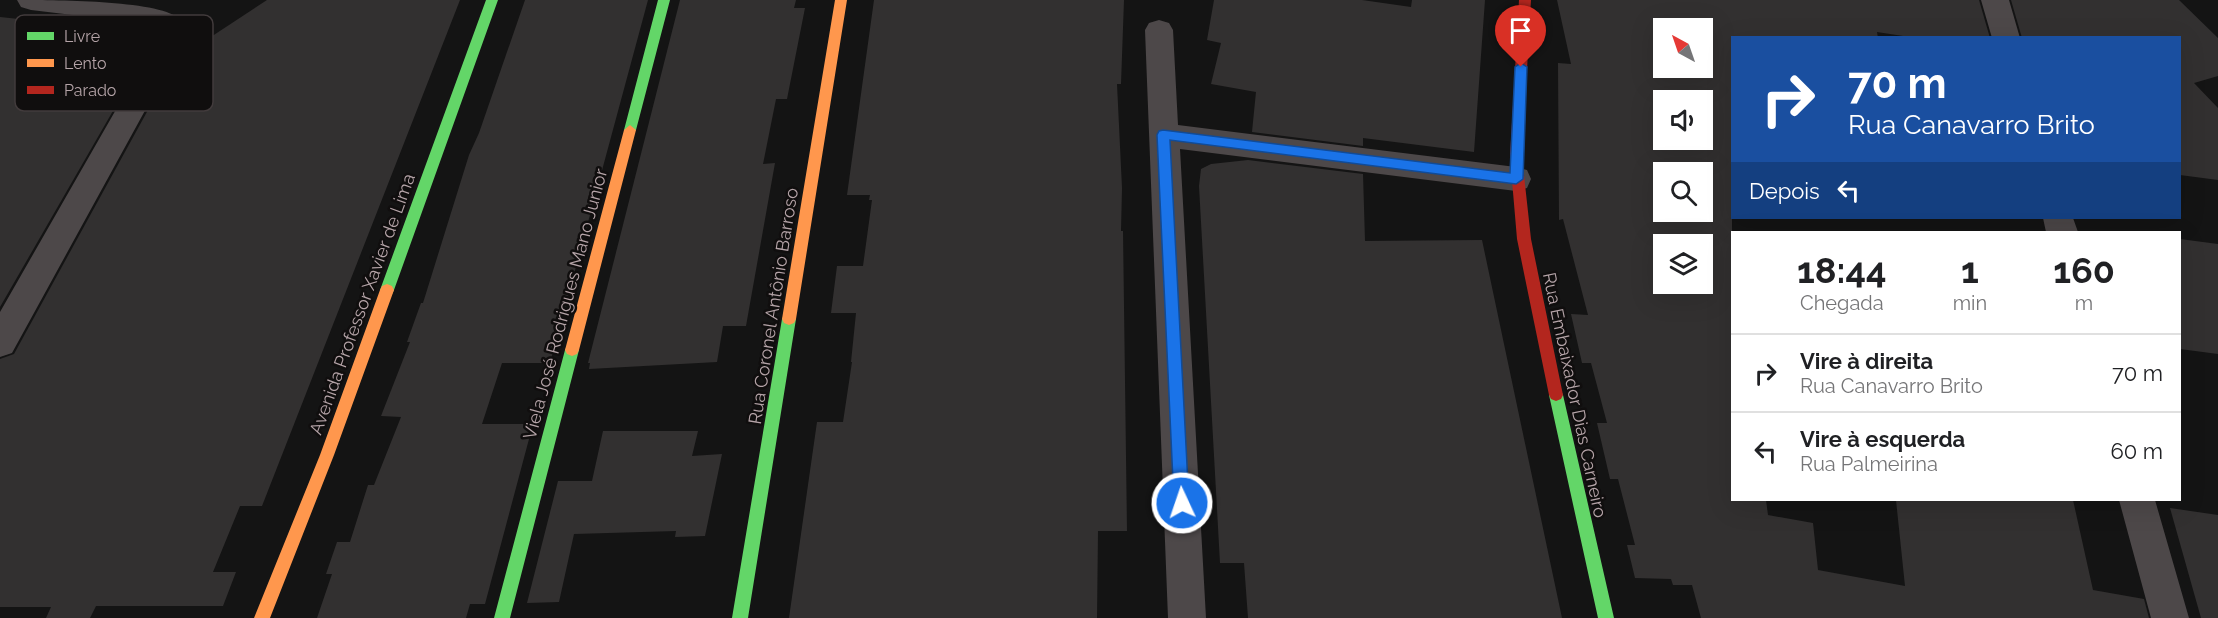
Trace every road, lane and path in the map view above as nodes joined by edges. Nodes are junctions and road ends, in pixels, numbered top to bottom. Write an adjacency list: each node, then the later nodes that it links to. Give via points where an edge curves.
1 (31, 0): 7 (street)
2 (492, 0): 15 (street, Avenida Professor Xavier de Lima, via 327,455)
3 (664, 0): 16 (street, Viela José Rodrigues Mano Junior)
4 (841, 0): 17 (street, Rua Coronel Antônio Barroso)
5 (1526, 0): 12 (street, Rua Embaixador Dias Carneiro)
6 (1995, 0): 9 (street)
7 (155, 15)
8 (1159, 30): 11 (street)
9 (2005, 36)
10 (130, 111): 13 (street)
11 (1163, 135): 12 (street); 18 (street)
12 (1516, 179): 19 (street, Rua Embaixador Dias Carneiro, via 1540,322)
13 (0, 343)
14 (2137, 501): 20 (street)
15 (262, 618)
16 (502, 618)
17 (740, 618)
18 (1187, 618)
19 (1606, 618)
20 (2169, 618)

